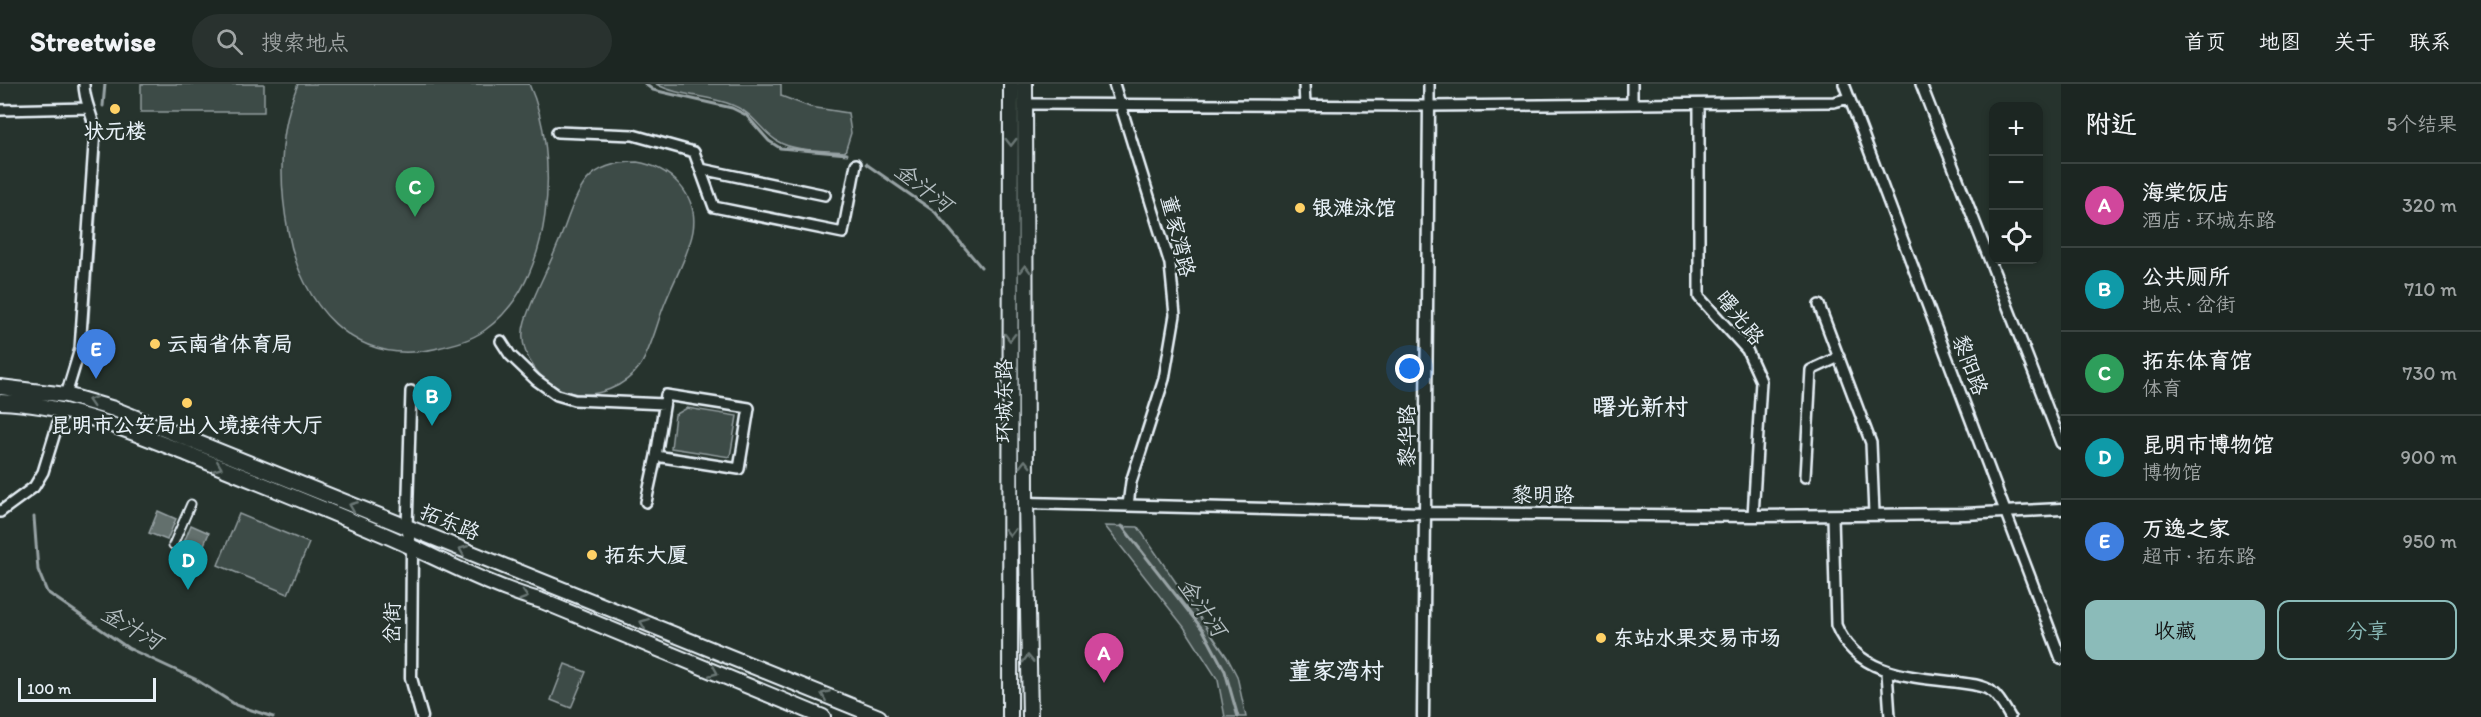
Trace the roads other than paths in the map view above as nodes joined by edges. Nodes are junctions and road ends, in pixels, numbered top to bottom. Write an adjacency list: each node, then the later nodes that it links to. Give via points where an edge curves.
1 (84, 84): 17 (street)
2 (1011, 84): 55 (main road, 环城东路, one-way to 55)
3 (1025, 84): 12 (main road, 环城东路)
4 (1113, 84): 11 (street, 董家湾路)
5 (1304, 84): 15 (street)
6 (1429, 84): 16 (street, 黎华路)
7 (1632, 84): 13 (street)
8 (1844, 84): 10 (street, 黎阳路)
9 (1921, 84): 32 (street)
10 (1849, 98): 14 (street, via 1834,102); 43 (street, 黎阳路)
11 (1121, 103): 12 (street); 15 (street); 38 (street, 董家湾路, via 1170,264 1175,315 1164,379 1131,482)
12 (1025, 104): 36 (main road, 环城东路, one-way to 12)
13 (1632, 104): 14 (street); 16 (street)
14 (1699, 104): 44 (street, 曙光路, via 1699,297 1747,350 1761,381)
15 (1305, 105): 16 (street)
16 (1429, 106): 41 (street, 黎华路)
17 (88, 108): 18 (street); 28 (street, via 95,130 84,306 80,349)
18 (0, 110)
19 (556, 132): 21 (street, via 633,135 694,152)
20 (856, 164): 21 (street, via 843,233 714,207)
21 (701, 169): 22 (street)
22 (825, 195)
23 (1819, 305): 25 (street)
24 (501, 340): 30 (street, via 510,355 557,395 574,400)
25 (1839, 357): 34 (street, via 1811,370); 42 (street, via 1871,443)
26 (0, 387): 28 (main road, 拓东路)
27 (411, 391): 46 (street, 岔街)
28 (66, 395): 46 (main road, 拓东路, one-way to 28, via 114,409)
29 (0, 402): 31 (main road, 拓东路)
30 (664, 404): 33 (street); 33 (street, via 666,394 749,408 739,469)
31 (62, 410): 40 (street, via 43,472 34,487); 48 (main road, 拓东路, one-way to 48, via 110,423)
32 (2061, 443)
33 (656, 456): 35 (street)
34 (1805, 477)
35 (646, 502)
36 (1026, 503): 38 (street, 黎明路); 56 (main road, 环城东路, one-way to 36)
37 (191, 504): 47 (street)
38 (1128, 505): 41 (street, 黎明路)
39 (2061, 509): 43 (street, 黎明路)
40 (0, 512)
41 (1426, 513): 44 (street, 黎明路); 57 (street, 黎华路)
42 (1874, 513): 43 (street, 黎明路); 45 (street, 黎明路)
43 (2007, 513): 49 (street, 黎阳路)
44 (1753, 516): 45 (street, 黎明路)
45 (1833, 516): 50 (street, via 1836,625 1852,651)
46 (407, 528): 48 (street, 岔街); 54 (main road, 拓东路, one-way to 46)
47 (173, 545)
48 (408, 547): 51 (street, 岔街, via 404,679); 52 (street, 岔街, via 411,678); 53 (main road, 拓东路, one-way to 53)
49 (2061, 659)
50 (1887, 672): 58 (street); 59 (street, via 1974,684 1990,690)
51 (414, 717)
52 (422, 717)
53 (823, 717)
54 (879, 717)
55 (1010, 717)
56 (1030, 717)
57 (1423, 717)
58 (1890, 717)
59 (2010, 717)

